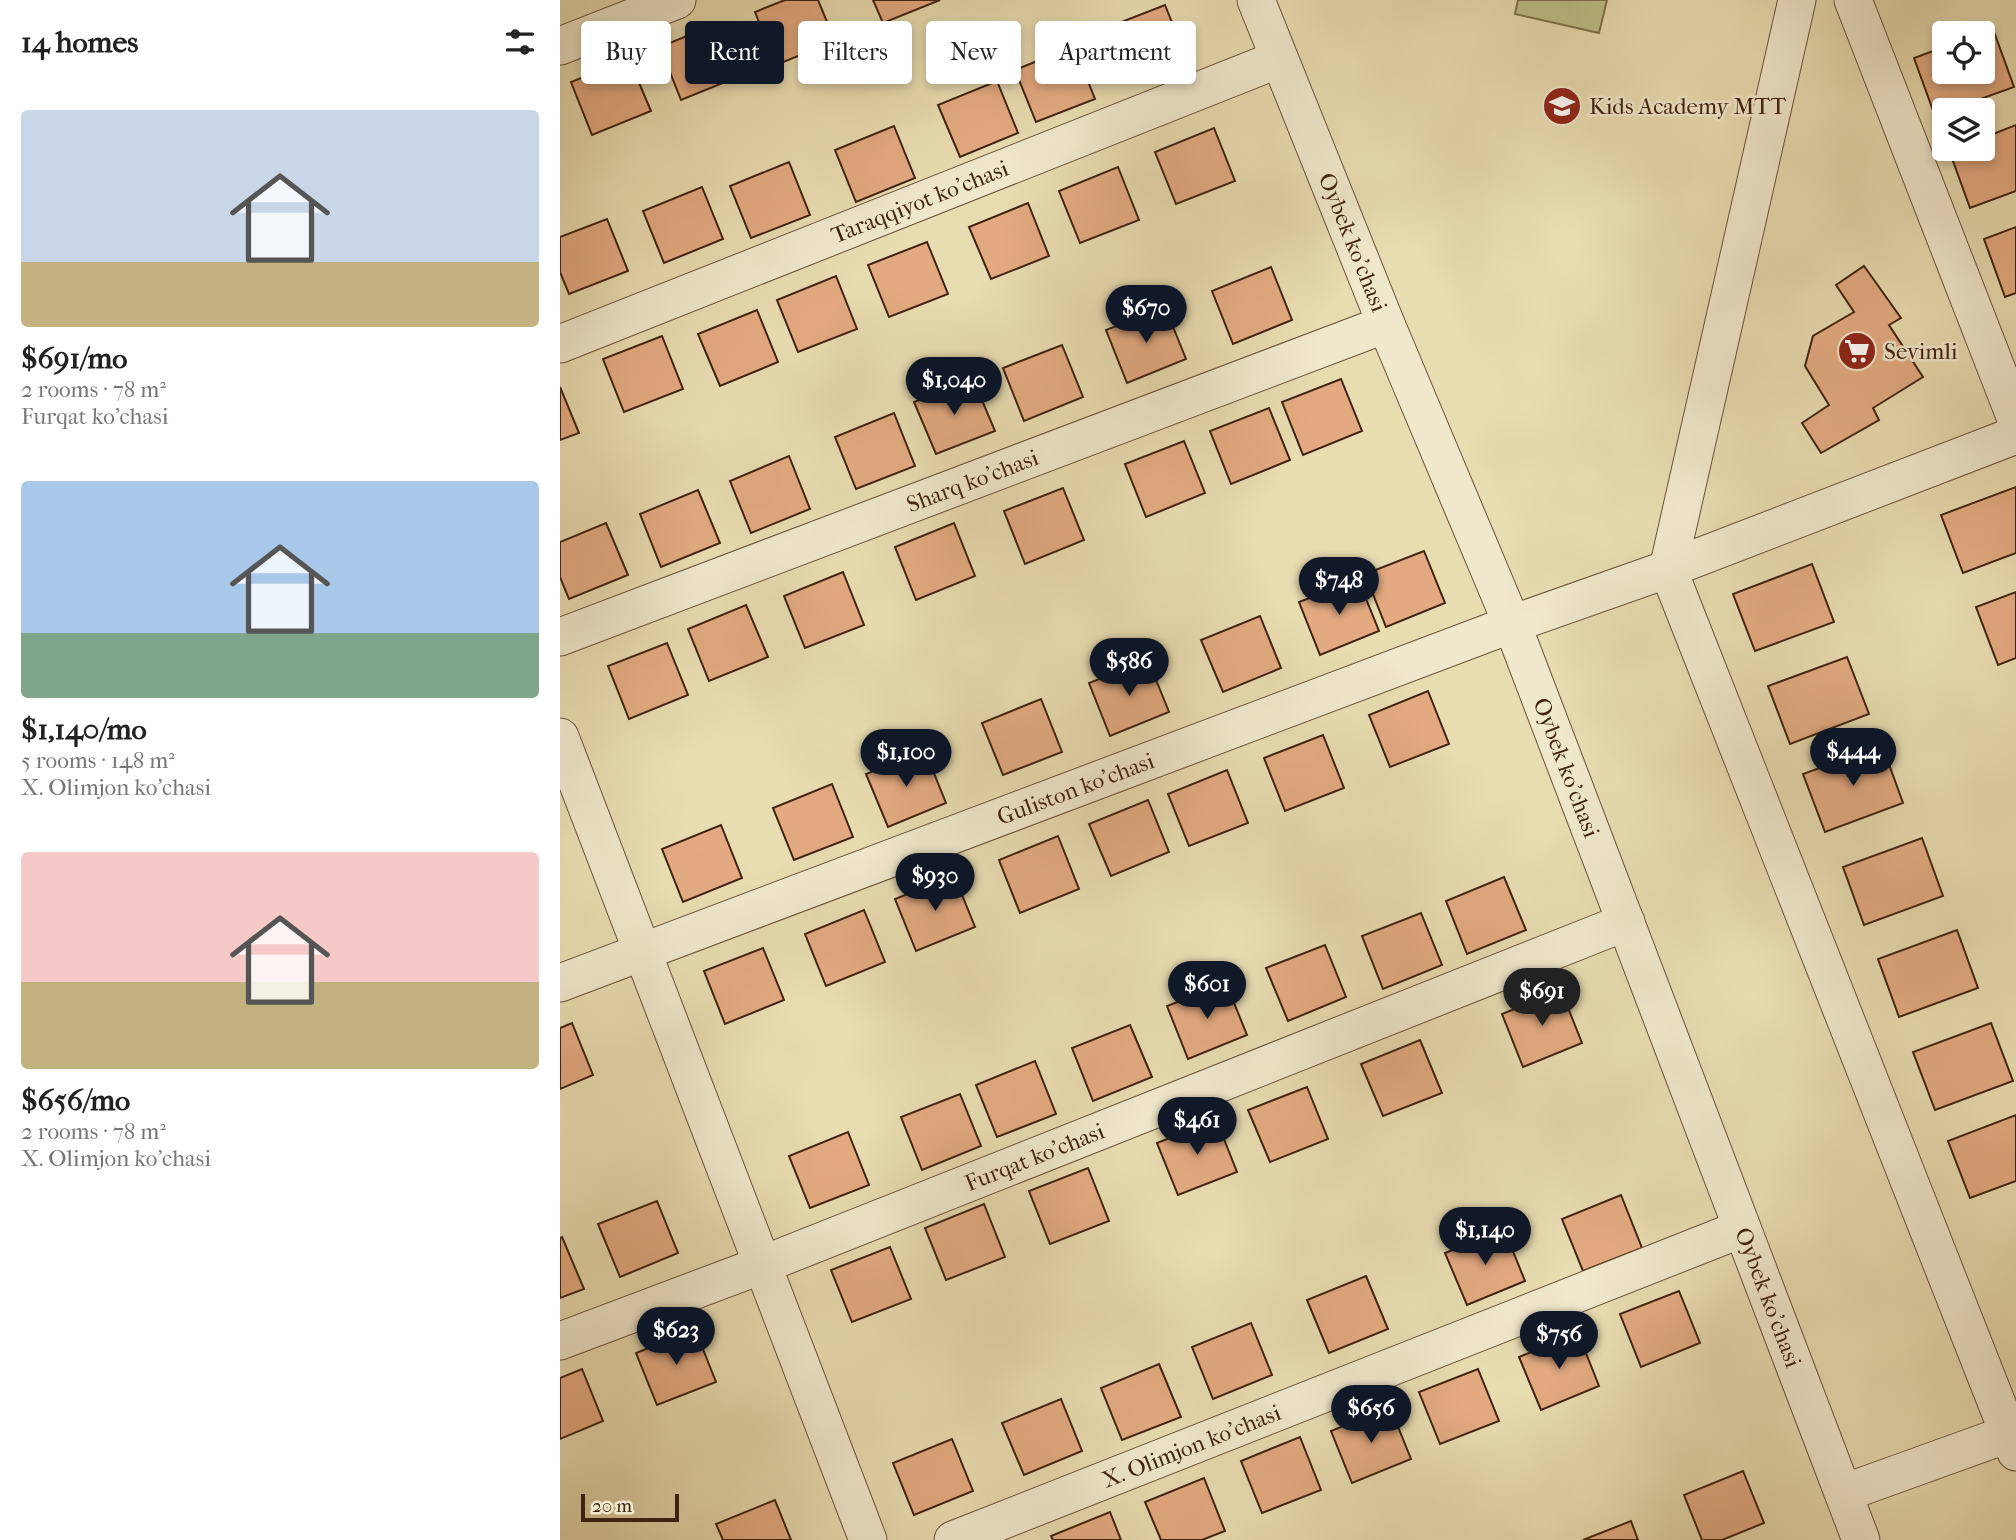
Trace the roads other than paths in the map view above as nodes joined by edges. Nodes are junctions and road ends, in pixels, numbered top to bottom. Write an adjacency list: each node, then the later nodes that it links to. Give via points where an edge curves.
1 (677, 0): 5 (street)
2 (1256, 0): 6 (street, Oybek ko'chasi)
3 (1797, 0): 11 (street)
4 (1853, 0): 9 (street)
5 (560, 46)
6 (1279, 59): 7 (street, Oybek ko'chasi); 8 (street, Taraqqiyot ko'chasi)
7 (1386, 324): 12 (street, Oybek ko'chasi); 13 (street, Sharq ko'chasi)
8 (560, 344)
9 (2016, 419)
10 (2016, 435): 11 (street, Guliston ko'chasi)
11 (1668, 569): 12 (street, Guliston ko'chasi); 21 (street)
12 (1512, 624): 15 (street, Oybek ko'chasi); 16 (street, Guliston ko'chasi)
13 (560, 637)
14 (560, 737): 16 (street)
15 (1626, 922): 18 (street, Oybek ko'chasi); 19 (street, Furqat ko'chasi)
16 (642, 951): 17 (street, Guliston ko'chasi); 19 (street)
17 (560, 983)
18 (1741, 1229): 22 (street, Oybek ko'chasi); 25 (street, X. Olimjon ko'chasi)
19 (762, 1265): 20 (street, Furqat ko'chasi); 24 (street)
20 (560, 1341)
21 (2013, 1439): 22 (street)
22 (1844, 1493): 23 (street, Oybek ko'chasi)
23 (1854, 1538)
24 (868, 1540)
25 (953, 1540)

